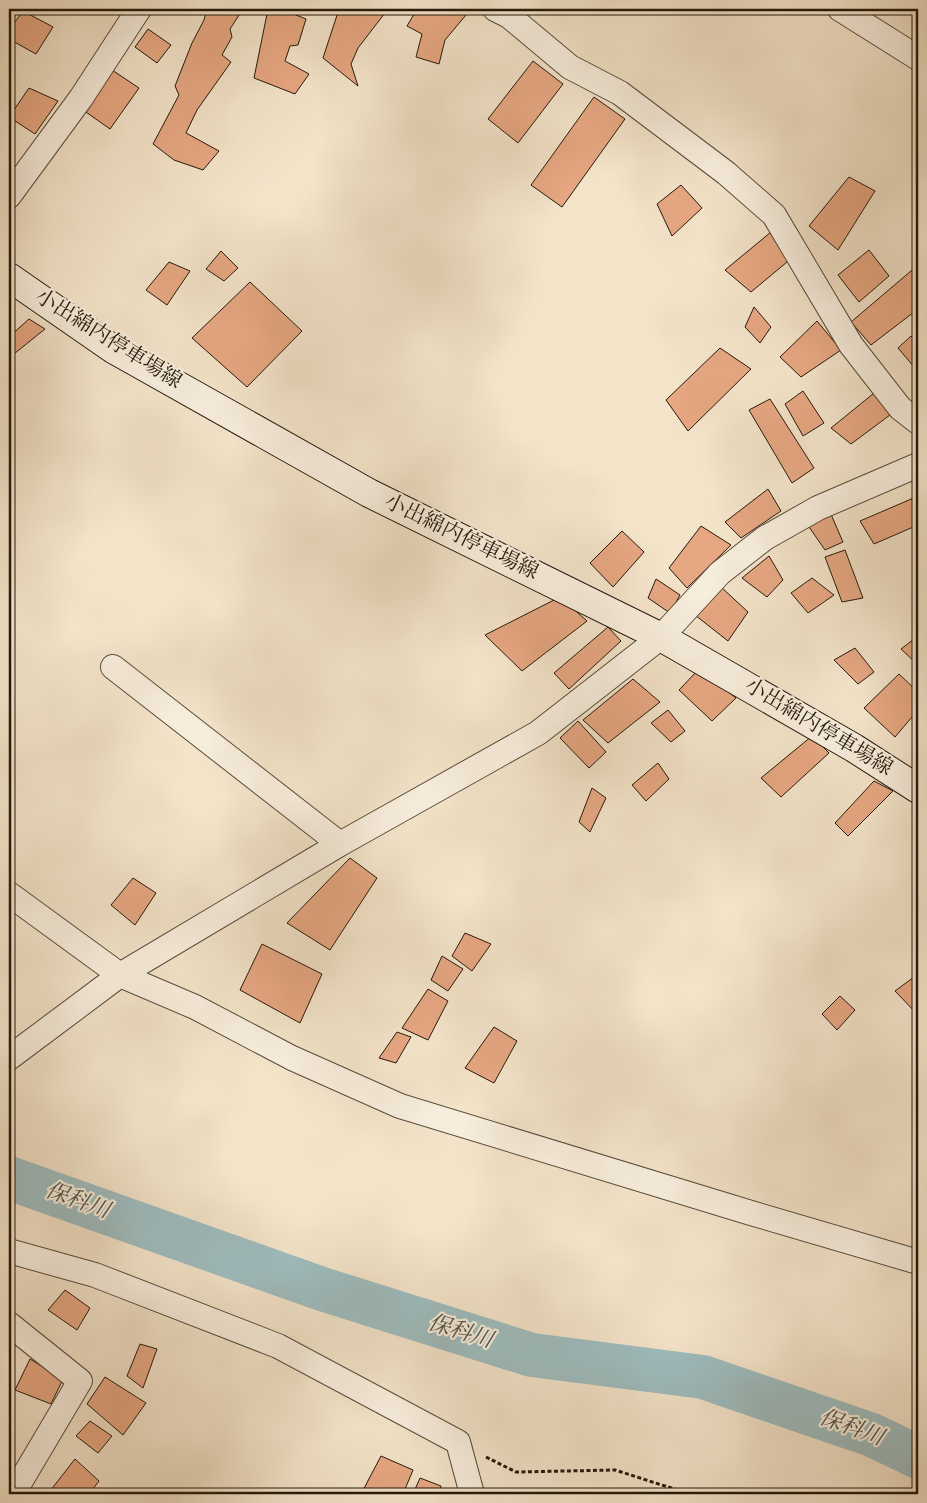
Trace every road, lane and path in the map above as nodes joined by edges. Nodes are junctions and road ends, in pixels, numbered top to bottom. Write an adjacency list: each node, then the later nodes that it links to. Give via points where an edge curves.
1 (139, 9): 5 (street, via 81,98)
2 (840, 9): 4 (street)
3 (508, 11): 7 (street, via 570,67 620,93 726,173 774,215 851,345 900,408)
4 (918, 58)
5 (9, 196)
6 (9, 277): 9 (main road, 小出綿内停車場線, via 113,349 369,493)
7 (918, 422)
8 (918, 464): 9 (street, via 818,508 765,538 720,573)
9 (662, 637): 11 (main road, 小出綿内停車場線, via 854,748); 12 (street, via 538,733)
10 (113, 667): 12 (street)
11 (918, 789)
12 (340, 844): 14 (street)
13 (9, 894): 14 (street)
14 (120, 975): 15 (street); 17 (street, via 195,1007 292,1058 400,1106)
15 (9, 1058)
16 (9, 1251): 19 (street, via 95,1275 278,1346)
17 (918, 1262)
18 (9, 1324): 20 (street, via 80,1381 19,1484)
19 (458, 1442): 21 (street); 22 (path, via 516,1472 615,1470)
20 (9, 1490)
21 (472, 1494)
22 (690, 1494)

